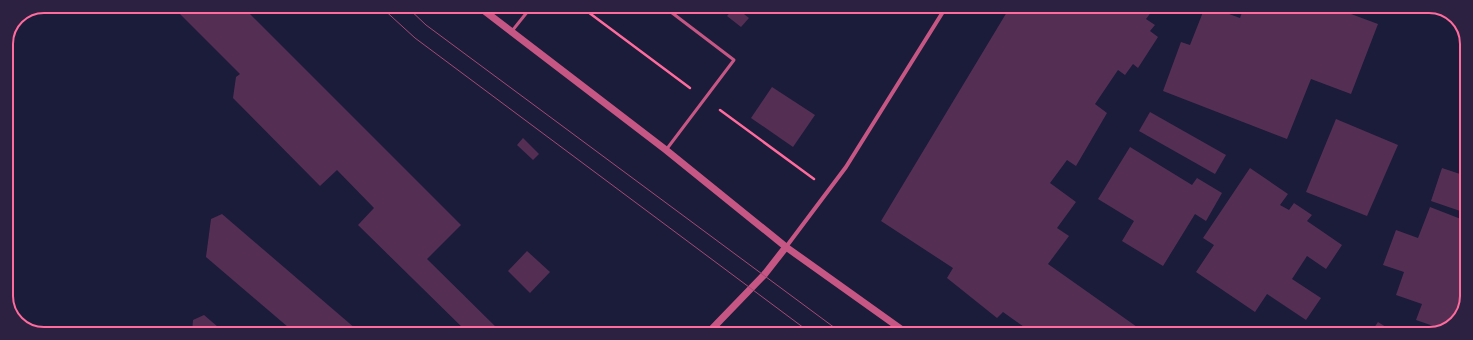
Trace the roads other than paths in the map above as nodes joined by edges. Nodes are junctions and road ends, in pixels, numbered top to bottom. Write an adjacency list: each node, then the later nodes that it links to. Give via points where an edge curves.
1 (487, 13): 5 (street)
2 (527, 13): 5 (lane)
3 (672, 13): 6 (lane, via 734,60)
4 (942, 13): 7 (street, via 846,167)
5 (512, 32): 6 (street)
6 (666, 150): 7 (street)
7 (786, 247): 8 (street, via 764,275); 9 (street)
8 (714, 327)
9 (898, 327)

